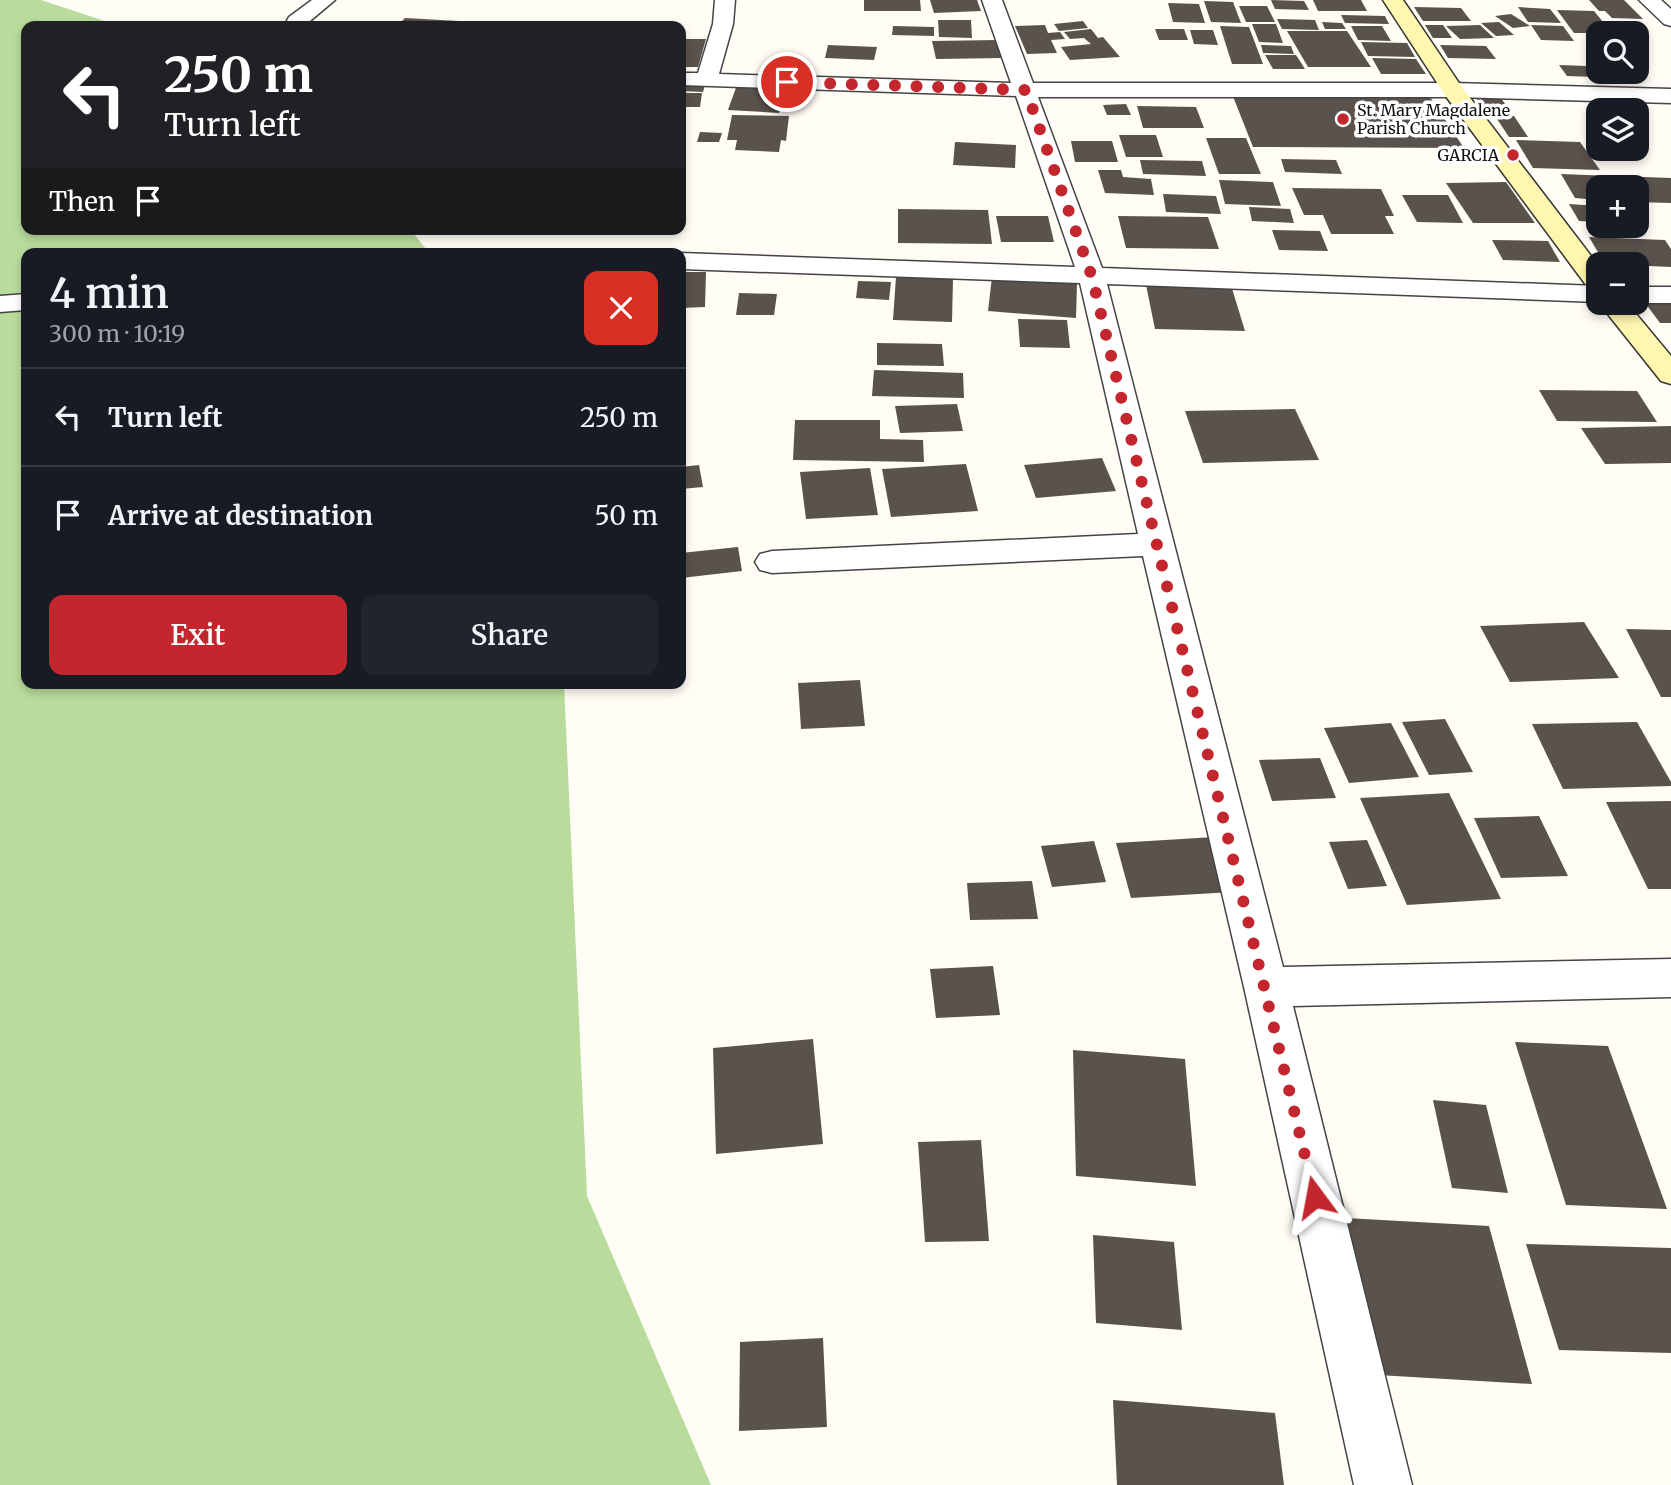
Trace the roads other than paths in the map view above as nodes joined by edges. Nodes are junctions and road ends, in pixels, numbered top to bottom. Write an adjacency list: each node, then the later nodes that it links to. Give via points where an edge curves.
1 (325, 0): 7 (street)
2 (725, 0): 9 (street)
3 (992, 0): 10 (street)
4 (1393, 0): 11 (street)
5 (1650, 0): 6 (street)
6 (1671, 20)
7 (296, 21)
8 (686, 79): 9 (street)
9 (707, 79): 10 (street)
10 (1026, 90): 11 (street); 15 (street)
11 (1453, 90): 12 (street); 14 (street)
12 (1671, 96)
13 (686, 261): 15 (street)
14 (1586, 267)
15 (1092, 277): 16 (street); 23 (street)
16 (1586, 295)
17 (1649, 295): 18 (street)
18 (1671, 295)
19 (21, 302): 20 (street)
20 (0, 304)
21 (1623, 315): 22 (street)
22 (1671, 375)
23 (1157, 544): 24 (street); 26 (street)
24 (772, 562)
25 (1671, 978): 26 (street)
26 (1266, 987): 27 (street)
27 (1383, 1485)

